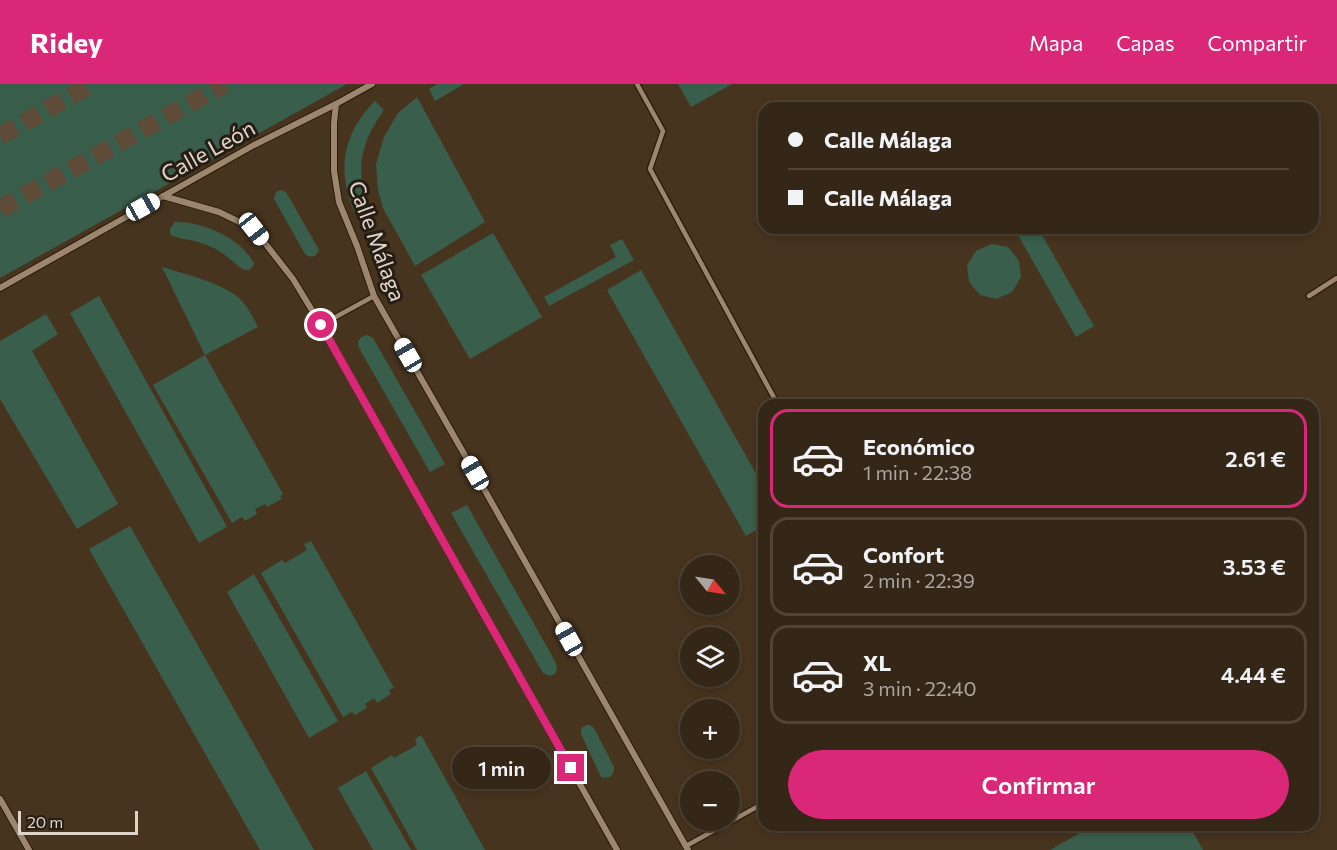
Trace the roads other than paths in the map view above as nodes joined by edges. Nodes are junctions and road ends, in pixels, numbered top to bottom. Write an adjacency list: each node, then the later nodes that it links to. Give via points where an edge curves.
1 (372, 84): 3 (street, Calle León)
2 (637, 84): 10 (lane, via 663,130 650,169)
3 (336, 104): 4 (street, Calle León); 7 (street, Calle Málaga, via 334,171 339,202)
4 (163, 196): 6 (street, Calle León); 9 (street, via 219,212 254,229)
5 (1337, 278): 8 (lane)
6 (0, 288)
7 (374, 296): 9 (lane); 13 (street, Calle Málaga)
8 (1309, 296)
9 (321, 325): 15 (street)
10 (775, 399)
11 (0, 799): 14 (street)
12 (758, 807): 13 (lane)
13 (687, 848)
14 (29, 850)
15 (617, 850)

